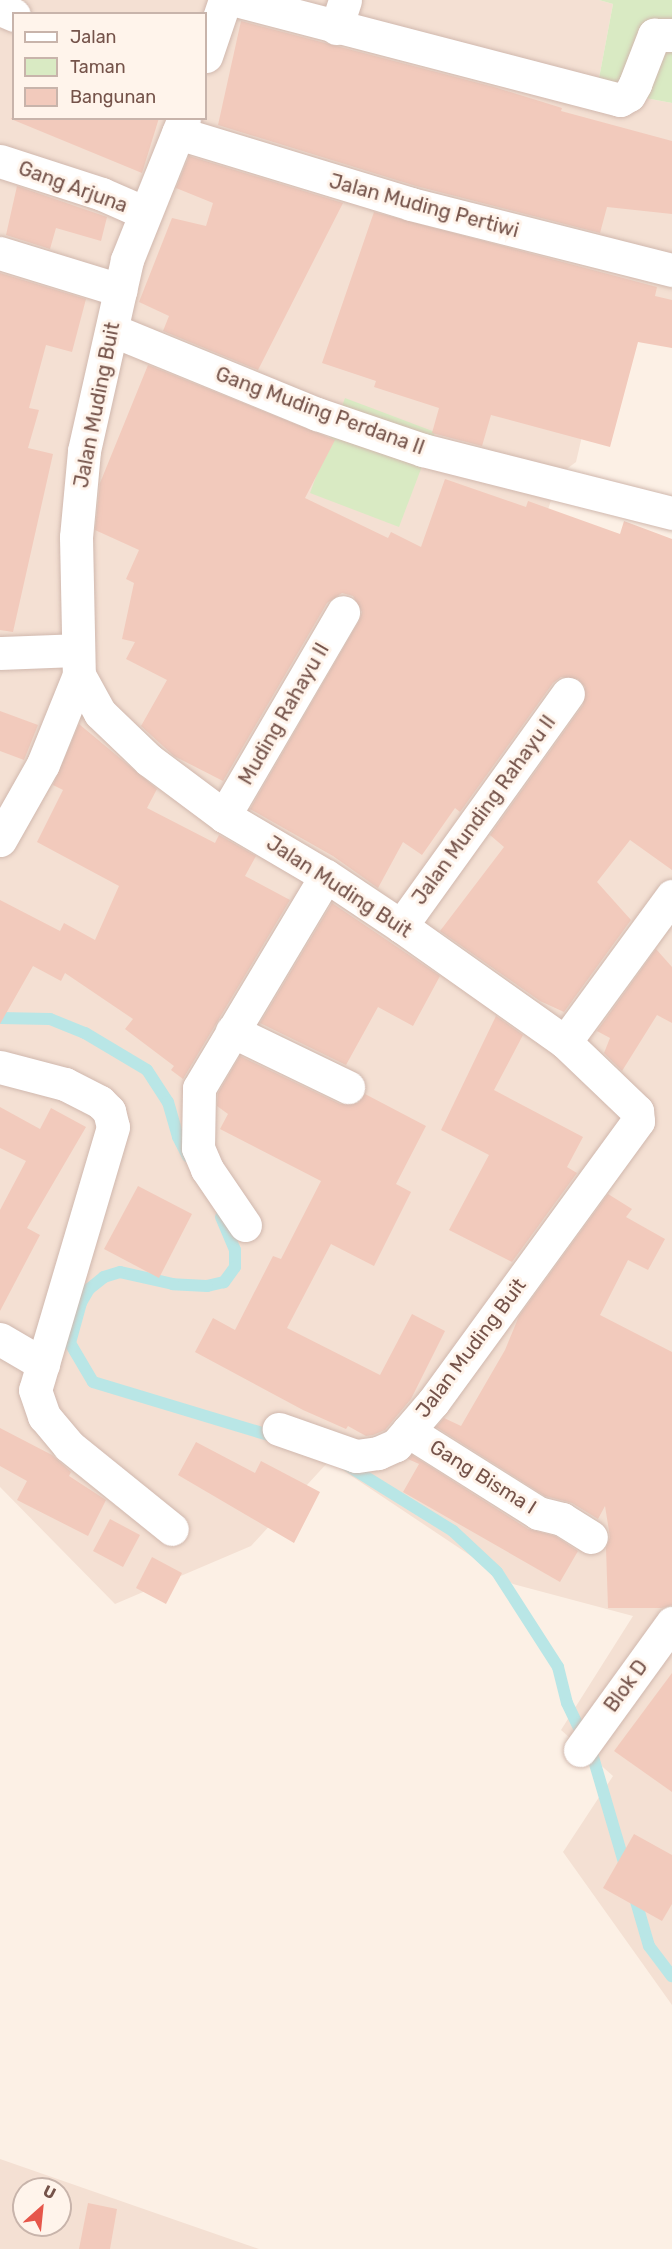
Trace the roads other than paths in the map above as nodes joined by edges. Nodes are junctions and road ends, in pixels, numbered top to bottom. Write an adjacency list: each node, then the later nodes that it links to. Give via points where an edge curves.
1 (225, 0): 5 (street)
2 (236, 0): 3 (street)
3 (341, 14): 4 (street, via 620,100 635,84 654,35)
4 (672, 35)
5 (207, 53)
6 (181, 126): 8 (street, Jalan Muding Buit); 10 (street, Jalan Muding Pertiwi, via 411,204)
7 (0, 161): 8 (street, Gang Arjuna, via 102,194)
8 (145, 213): 11 (street, Jalan Muding Buit)
9 (0, 253): 11 (street)
10 (672, 270)
11 (120, 290): 12 (street, Jalan Muding Buit)
12 (112, 330): 13 (street, Gang Muding Perdana II, via 317,414 423,450); 16 (street, Jalan Muding Buit, via 84,451 80,490 76,537)
13 (672, 513)
14 (344, 612): 18 (street, Muding Rahayu II)
15 (0, 653): 16 (street)
16 (79, 663): 18 (street, Jalan Muding Buit, via 100,713 149,760); 19 (street, via 43,764)
17 (568, 694): 22 (street, Jalan Munding Rahayu II)
18 (224, 816): 20 (street, Jalan Muding Buit)
19 (0, 840)
20 (326, 876): 22 (street, Jalan Muding Buit); 23 (street)
21 (672, 896): 24 (street)
22 (401, 926): 24 (street, Jalan Muding Buit)
23 (232, 1031): 26 (street); 27 (street, via 199,1088 196,1120 198,1148 207,1169)
24 (565, 1042): 31 (street, Jalan Muding Buit, via 637,1111 638,1121)
25 (0, 1066): 29 (street, via 65,1084 100,1102 109,1111 113,1127)
26 (348, 1087)
27 (245, 1226)
28 (0, 1339): 29 (street)
29 (43, 1364): 32 (street, via 35,1390 44,1416 69,1446)
30 (279, 1429): 31 (street, Jalan Muding Buit, via 356,1456 396,1445)
31 (408, 1431): 33 (street, Gang Bisma I, via 538,1513 562,1519)
32 (172, 1529)
33 (591, 1537)
34 (672, 1623): 35 (street, Blok D)
35 (580, 1750)

